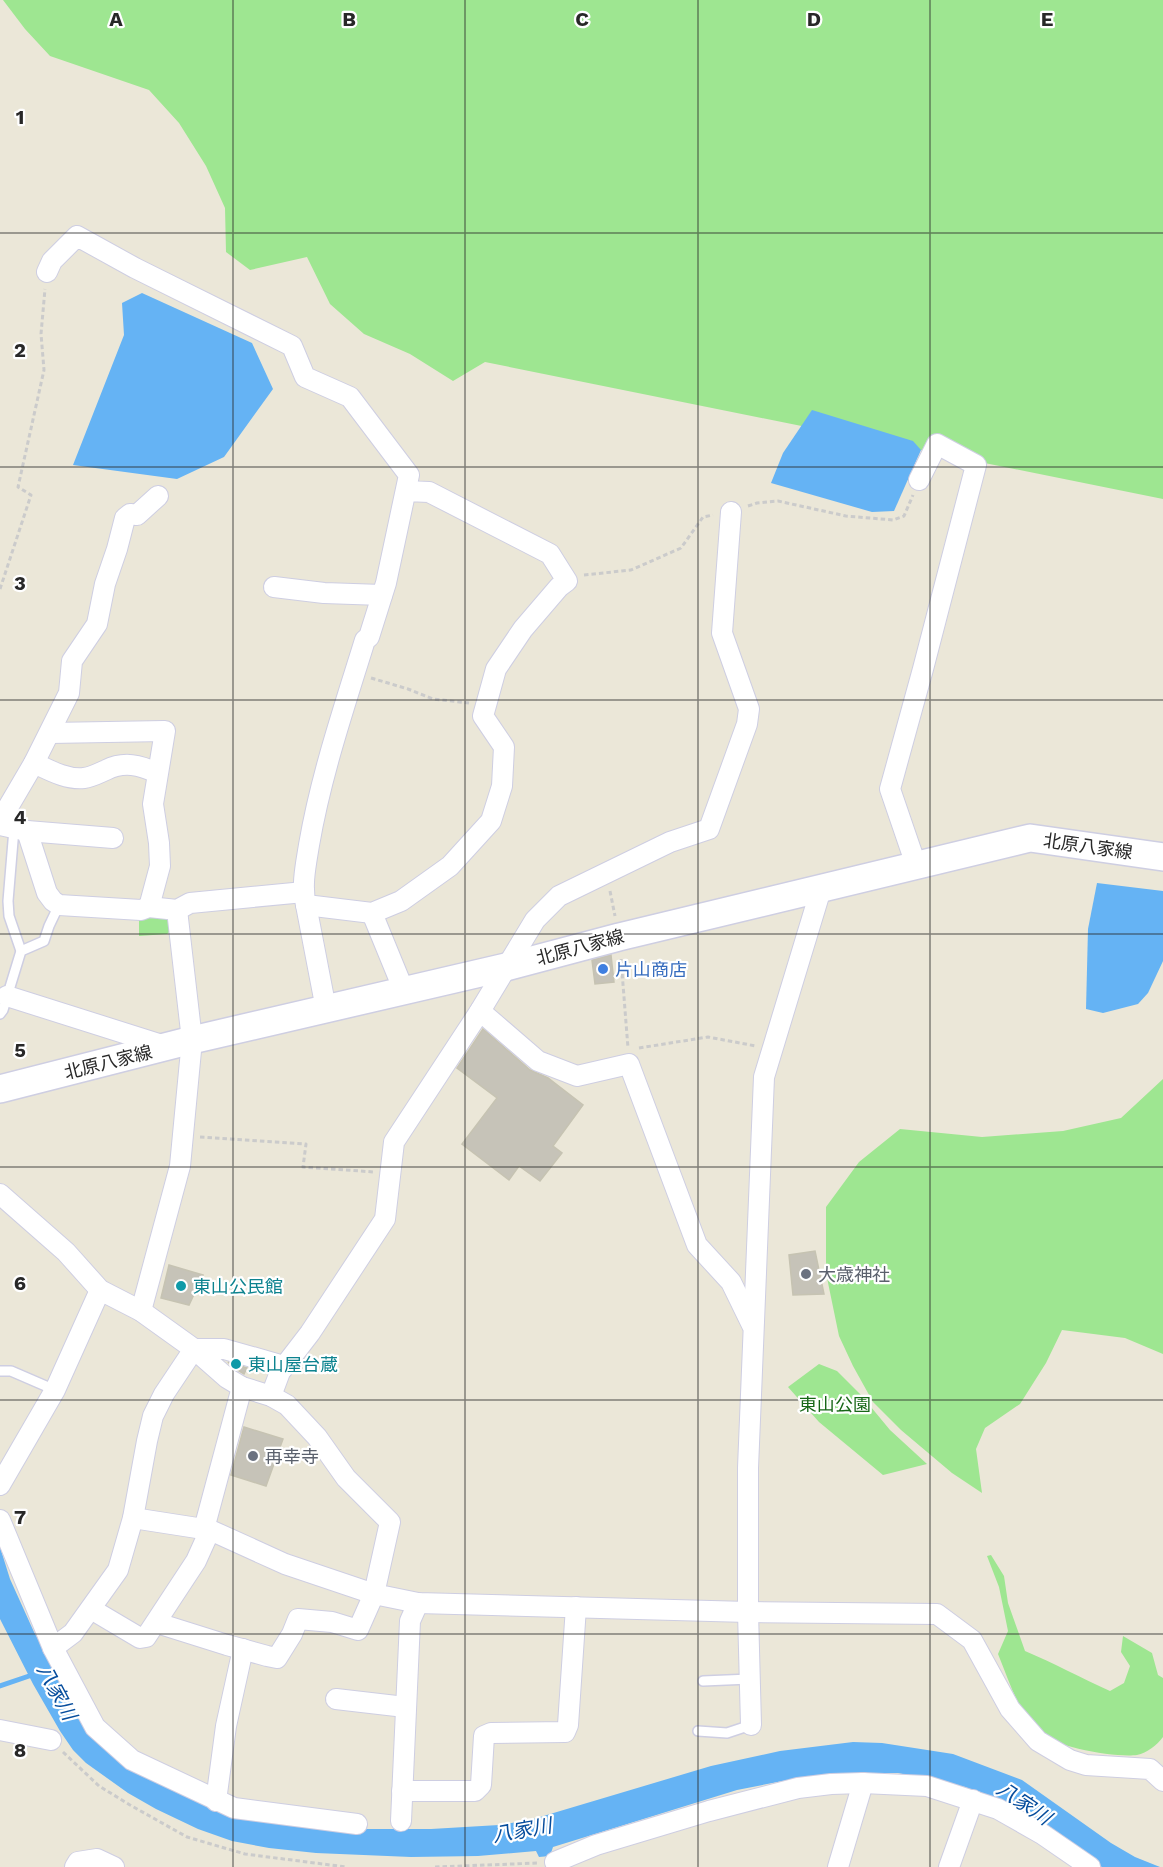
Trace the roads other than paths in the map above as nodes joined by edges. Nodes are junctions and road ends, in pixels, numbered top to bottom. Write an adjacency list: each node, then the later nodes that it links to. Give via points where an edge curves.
1 (47, 272): 3 (street, via 52,261 77,236 292,346 305,377 350,397 409,475)
2 (919, 480): 14 (street, via 937,444 976,465 890,789)
3 (406, 491): 7 (street); 20 (street, via 429,492 549,554 567,581 523,629 496,669 483,716 504,747 501,786 491,822 450,866 401,901)
4 (158, 496): 8 (street, via 137,515 125,518 105,584 98,624 72,661 69,693)
5 (731, 512): 22 (street, via 722,633 750,709 710,829 670,842 559,896 535,920)
6 (274, 587): 7 (street)
7 (382, 595): 16 (street, via 316,805 306,862)
8 (50, 733): 9 (street); 10 (street, via 165,731)
9 (34, 763): 10 (street, via 59,774 83,778 133,764); 11 (street)
10 (157, 773): 18 (street, via 153,804 160,866)
11 (10, 827): 12 (street); 17 (street, via 47,893); 21 (lane, via 9,916)
12 (112, 838)
13 (1163, 856): 14 (main road, 北原八家線, via 1030,838)
14 (916, 865): 15 (main road, 北原八家線)
15 (820, 889): 22 (main road, 北原八家線); 32 (street, via 764,1077)
16 (305, 898): 19 (street, via 190,903); 20 (street); 25 (street)
17 (59, 905): 18 (street, via 141,910); 21 (lane, via 44,941)
18 (149, 907): 19 (street)
19 (177, 910): 27 (street)
20 (372, 913): 23 (street)
21 (21, 951): 24 (lane)
22 (506, 967): 23 (main road, 北原八家線); 26 (street)
23 (404, 991): 25 (main road, 北原八家線)
24 (2, 1001): 27 (street)
25 (326, 1009): 27 (main road, 北原八家線)
26 (480, 1011): 32 (street, via 538,1061 577,1076 629,1057 697,1245 731,1282); 34 (street, via 394,1142 385,1219)
27 (179, 1044): 28 (main road, 北原八家線); 31 (street, via 183,1136 180,1166)
28 (0, 1089)
29 (0, 1194): 30 (street, via 66,1252)
30 (100, 1290): 31 (street); 37 (street)
31 (141, 1311): 33 (street)
32 (754, 1328): 47 (street, via 748,1468)
33 (195, 1349): 34 (street, via 224,1349); 36 (street); 40 (street, via 153,1416)
34 (284, 1366): 38 (street)
35 (0, 1371): 37 (lane, via 11,1371)
36 (242, 1387): 38 (street); 42 (street)
37 (55, 1390): 39 (street)
38 (271, 1396): 43 (street, via 287,1405 317,1437 346,1478 390,1522)
39 (0, 1485)
40 (133, 1518): 42 (street); 46 (street, via 118,1570)
41 (0, 1520): 49 (street)
42 (207, 1529): 43 (street, via 285,1564); 48 (street, via 196,1561)
43 (374, 1594): 44 (street); 50 (street, via 358,1630 332,1622 298,1619 277,1658)
44 (418, 1604): 45 (street); 54 (street, via 410,1621)
45 (576, 1607): 47 (street); 61 (street, via 565,1732 484,1736 481,1785 475,1791)
46 (91, 1609): 48 (street, via 140,1638 147,1637); 49 (street, via 73,1633)
47 (748, 1612): 51 (street); 59 (street, via 937,1614 972,1640 1010,1709 1038,1741 1078,1763 1150,1769)
48 (157, 1623): 50 (street)
49 (53, 1648): 63 (street, via 103,1735 132,1760)
50 (243, 1649): 63 (street, via 226,1726)
51 (750, 1679): 52 (lane); 55 (street)
52 (703, 1681)
53 (336, 1699): 54 (street)
54 (405, 1707): 61 (street)
55 (751, 1725): 57 (lane, via 727,1733)
56 (0, 1730): 58 (street)
57 (698, 1731)
58 (51, 1740)
59 (1163, 1780)
60 (863, 1783): 62 (street, via 927,1786); 66 (street, via 798,1788 596,1845); 69 (street)
61 (402, 1791): 64 (street)
62 (973, 1800): 70 (street); 71 (street, via 1042,1834)
63 (216, 1801): 65 (street, via 234,1808)
64 (401, 1821)
65 (357, 1824)
66 (555, 1862)
67 (75, 1867): 68 (street, via 78,1862 97,1859)
68 (114, 1867)
69 (838, 1867)
70 (948, 1867)
71 (1090, 1867)

